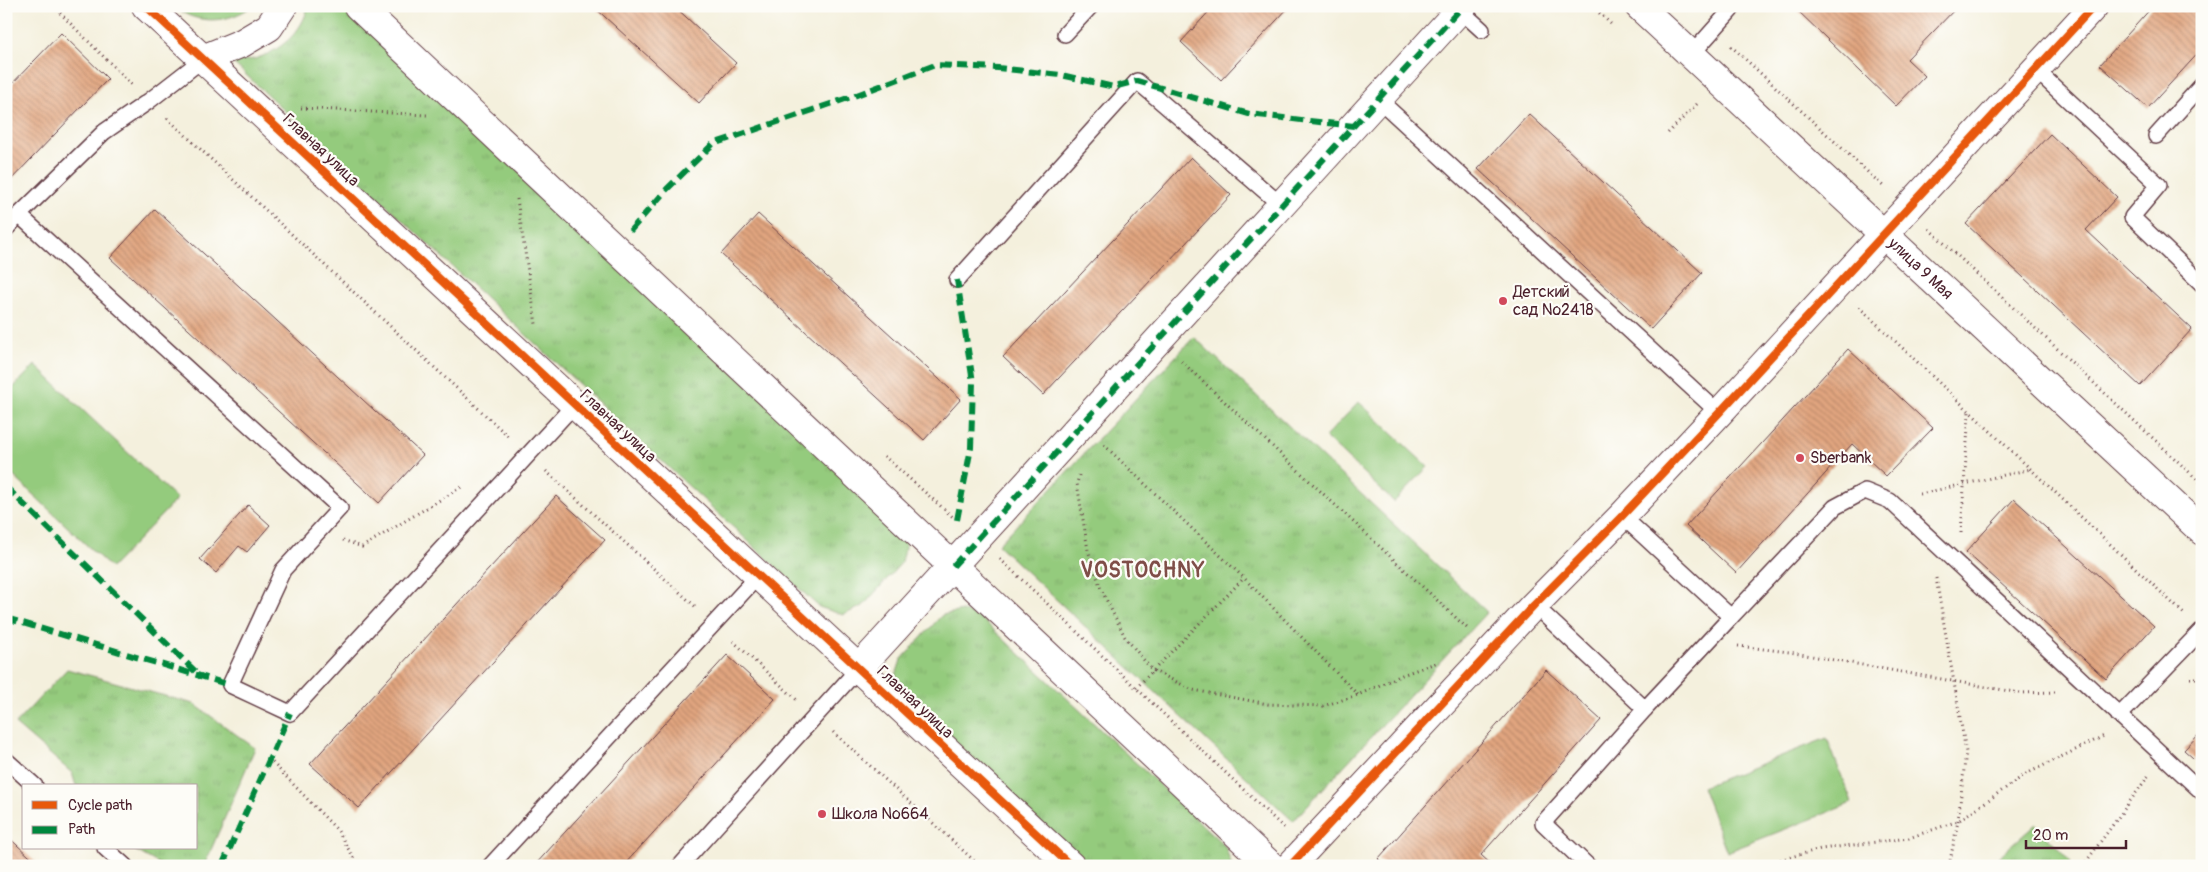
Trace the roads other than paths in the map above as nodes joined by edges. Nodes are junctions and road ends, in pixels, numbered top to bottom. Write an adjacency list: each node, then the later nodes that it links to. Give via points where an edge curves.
1 (146, 6): 12 (street, Главная улица)
2 (284, 6): 12 (street, via 269,27 242,43)
3 (358, 6): 27 (street)
4 (1091, 6): 10 (lane)
5 (1639, 6): 11 (street, улица 9 Мая)
6 (2094, 6): 13 (street)
7 (1461, 8): 9 (lane); 15 (street)
8 (1731, 10): 11 (lane)
9 (1482, 30)
10 (1065, 34)
11 (1691, 55): 20 (street, улица 9 Мая)
12 (203, 59): 18 (lane, via 104,132); 23 (street, Главная улица)
13 (2036, 70): 20 (street); 22 (lane, via 2159,185 2132,217)
14 (2202, 85): 16 (lane)
15 (1378, 100): 17 (street); 24 (lane)
16 (2156, 136)
17 (1281, 205): 21 (lane, via 1138,81); 27 (street)
18 (20, 215): 19 (lane); 23 (lane, via 340,508 283,570 230,684 290,712)
19 (6, 229)
20 (1885, 234): 24 (street); 26 (street, улица 9 Мая)
21 (957, 280)
22 (2202, 284)
23 (574, 404): 28 (street, Главная улица)
24 (1719, 413): 25 (street)
25 (1622, 516): 29 (street); 30 (lane)
26 (2202, 531)
27 (953, 566): 32 (street); 43 (street)
28 (758, 576): 32 (street, Главная улица); 40 (lane)
29 (1534, 605): 33 (lane); 44 (street)
30 (1731, 617): 33 (lane); 34 (lane, via 1835,506 1864,492 1890,501)
31 (2202, 630): 34 (lane)
32 (859, 668): 41 (lane); 42 (street, Главная улица)
33 (1645, 709): 45 (lane, via 1543,823)
34 (2124, 720): 37 (lane)
35 (6, 760): 36 (lane)
36 (33, 784)
37 (2202, 792)
38 (107, 850): 39 (lane)
39 (124, 866)
40 (490, 866)
41 (680, 866)
42 (1071, 866)
43 (1272, 866)
44 (1290, 866)
45 (1588, 866)

